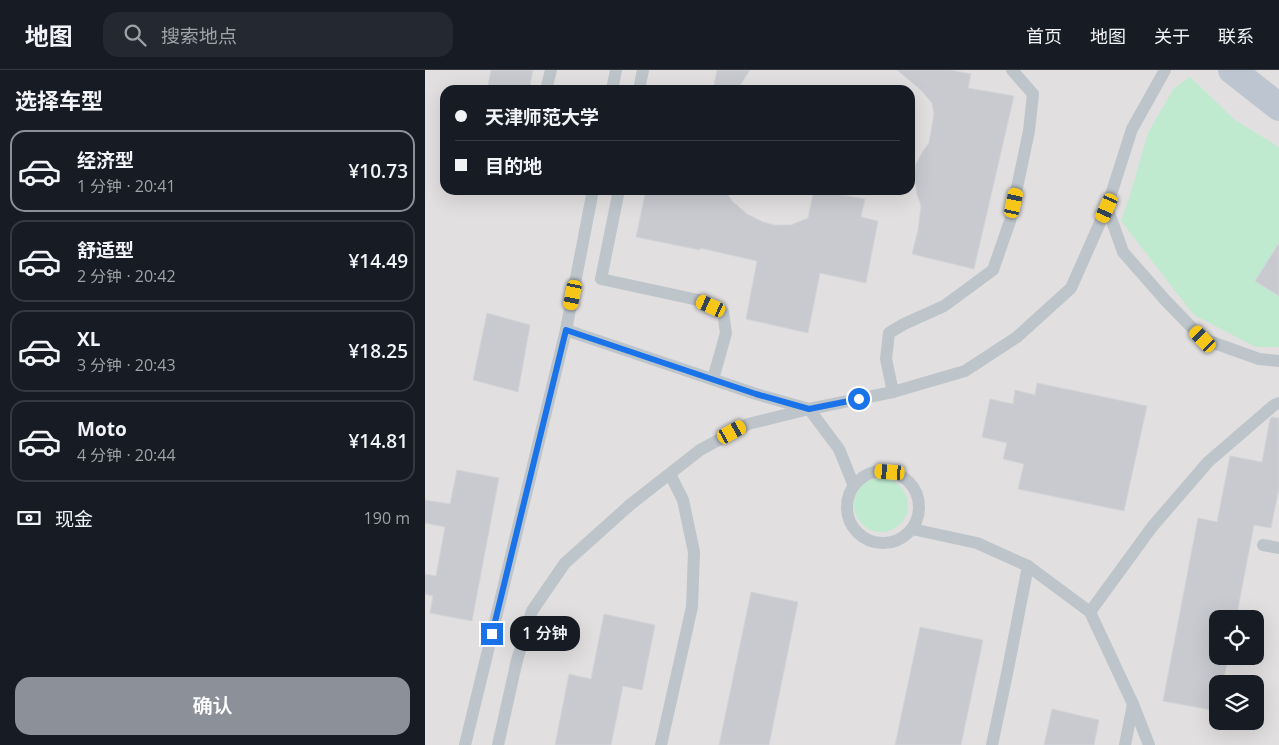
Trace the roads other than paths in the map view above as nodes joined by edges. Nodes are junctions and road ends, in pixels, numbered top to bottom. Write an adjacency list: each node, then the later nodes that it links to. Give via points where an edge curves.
1 (551, 70): 7 (lane)
2 (616, 70): 8 (lane)
3 (643, 70): 9 (lane)
4 (1012, 70): 17 (lane, via 1033,94 1029,132 1010,221 993,270 944,306 889,333 885,360)
5 (1165, 70): 13 (lane, via 1133,129)
6 (1232, 70): 10 (street)
7 (547, 85)
8 (613, 85)
9 (640, 85)
10 (1279, 107)
11 (592, 195): 14 (lane)
12 (618, 195): 16 (lane, via 601,279 698,300 723,312 726,333)
13 (1107, 208): 15 (lane, via 1123,252 1203,339 1259,359); 17 (lane, via 1071,288 1017,337 965,371)
14 (566, 330): 16 (lane); 28 (lane)
15 (1279, 361)
16 (713, 379): 19 (lane)
17 (893, 392): 19 (lane)
18 (1279, 403): 26 (lane, via 1208,462 1152,527)
19 (809, 409): 20 (lane, via 748,424 700,450); 21 (lane, via 839,449)
20 (670, 474): 29 (lane, via 565,563 531,612); 30 (lane, via 683,500 694,552 692,607)
21 (853, 486): 22 (lane, via 847,505 851,525 857,533 876,543 896,541); 22 (lane, via 861,478 880,471 908,481 918,499 918,514)
22 (912, 529): 25 (lane, via 977,543)
23 (1263, 545): 24 (lane)
24 (1279, 548)
25 (1028, 566): 26 (lane); 31 (lane)
26 (1091, 612): 27 (lane)
27 (1133, 704): 32 (lane); 33 (lane)
28 (465, 745)
29 (498, 745)
30 (661, 745)
31 (991, 745)
32 (1125, 745)
33 (1149, 745)

